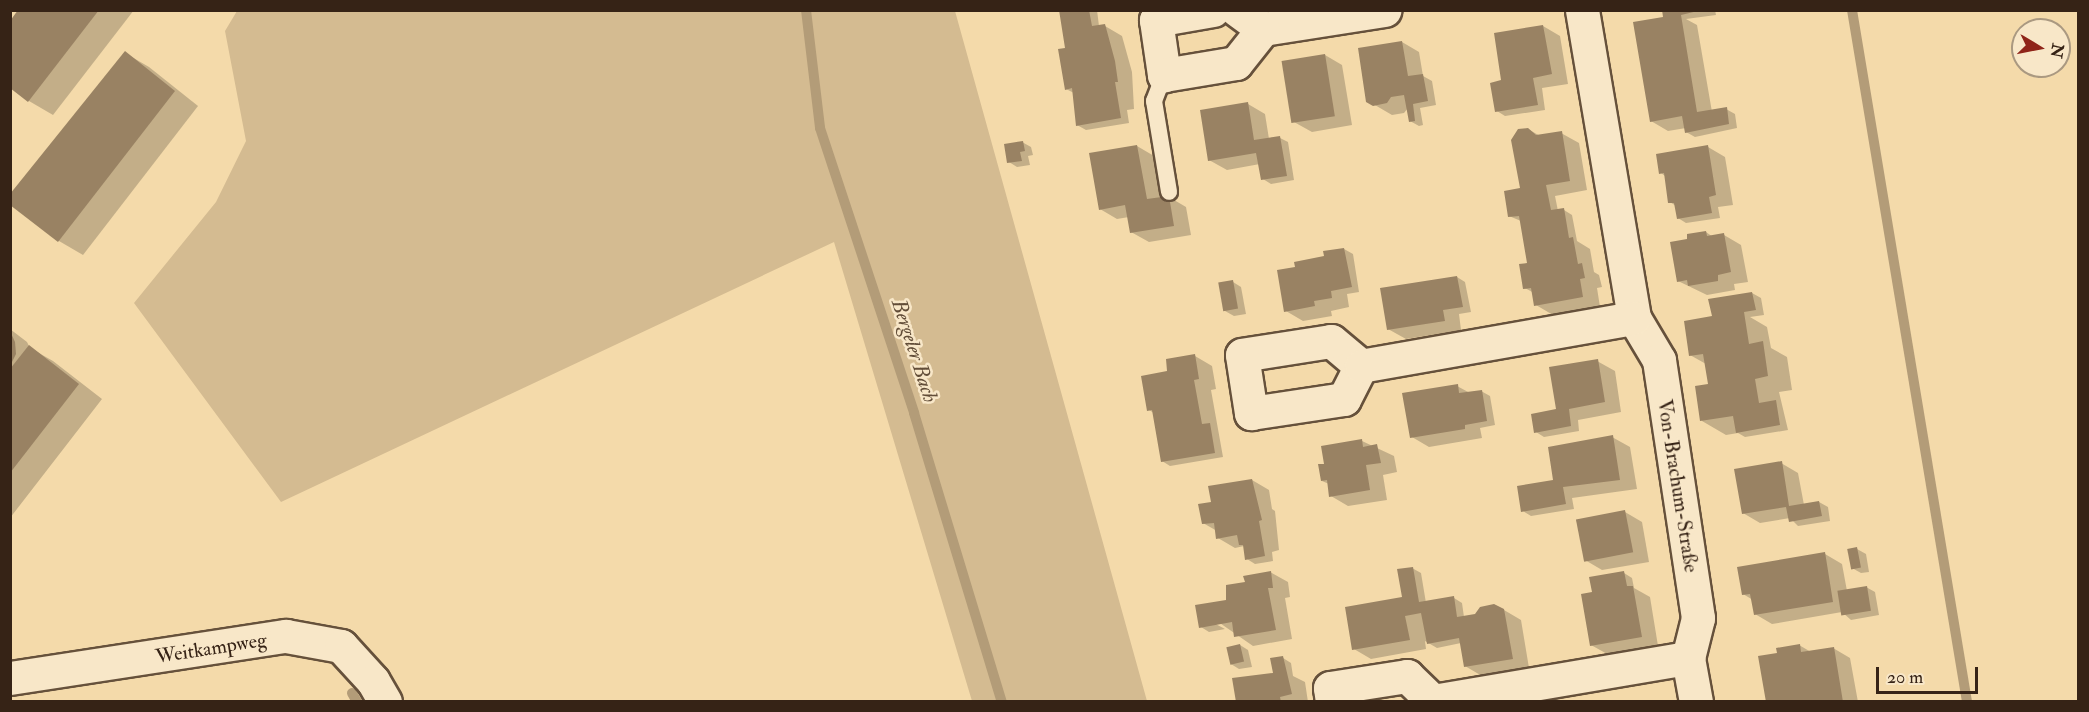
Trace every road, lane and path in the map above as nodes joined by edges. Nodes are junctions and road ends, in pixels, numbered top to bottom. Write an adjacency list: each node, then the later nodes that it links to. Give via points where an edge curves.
1 (1213, 10): 5 (street)
2 (1237, 10): 6 (street)
3 (1384, 10): 6 (street)
4 (1582, 10): 9 (street, Von-Brachum-Straße)
5 (1150, 15): 7 (street)
6 (1263, 29): 7 (street, via 1236,63)
7 (1164, 75): 8 (lane, via 1154,101)
8 (1169, 192)
9 (1635, 318): 10 (street); 11 (street, Von-Brachum-Straße, via 1659,360 1698,618)
10 (1361, 366)
11 (1688, 658): 13 (street); 16 (street, Von-Brachum-Straße)
12 (10, 678): 14 (street, Weitkampweg, via 286,636 341,646 373,681)
13 (1433, 701): 15 (street, via 1407,676 1330,688)
14 (385, 702)
15 (1332, 702)
16 (1696, 702)

